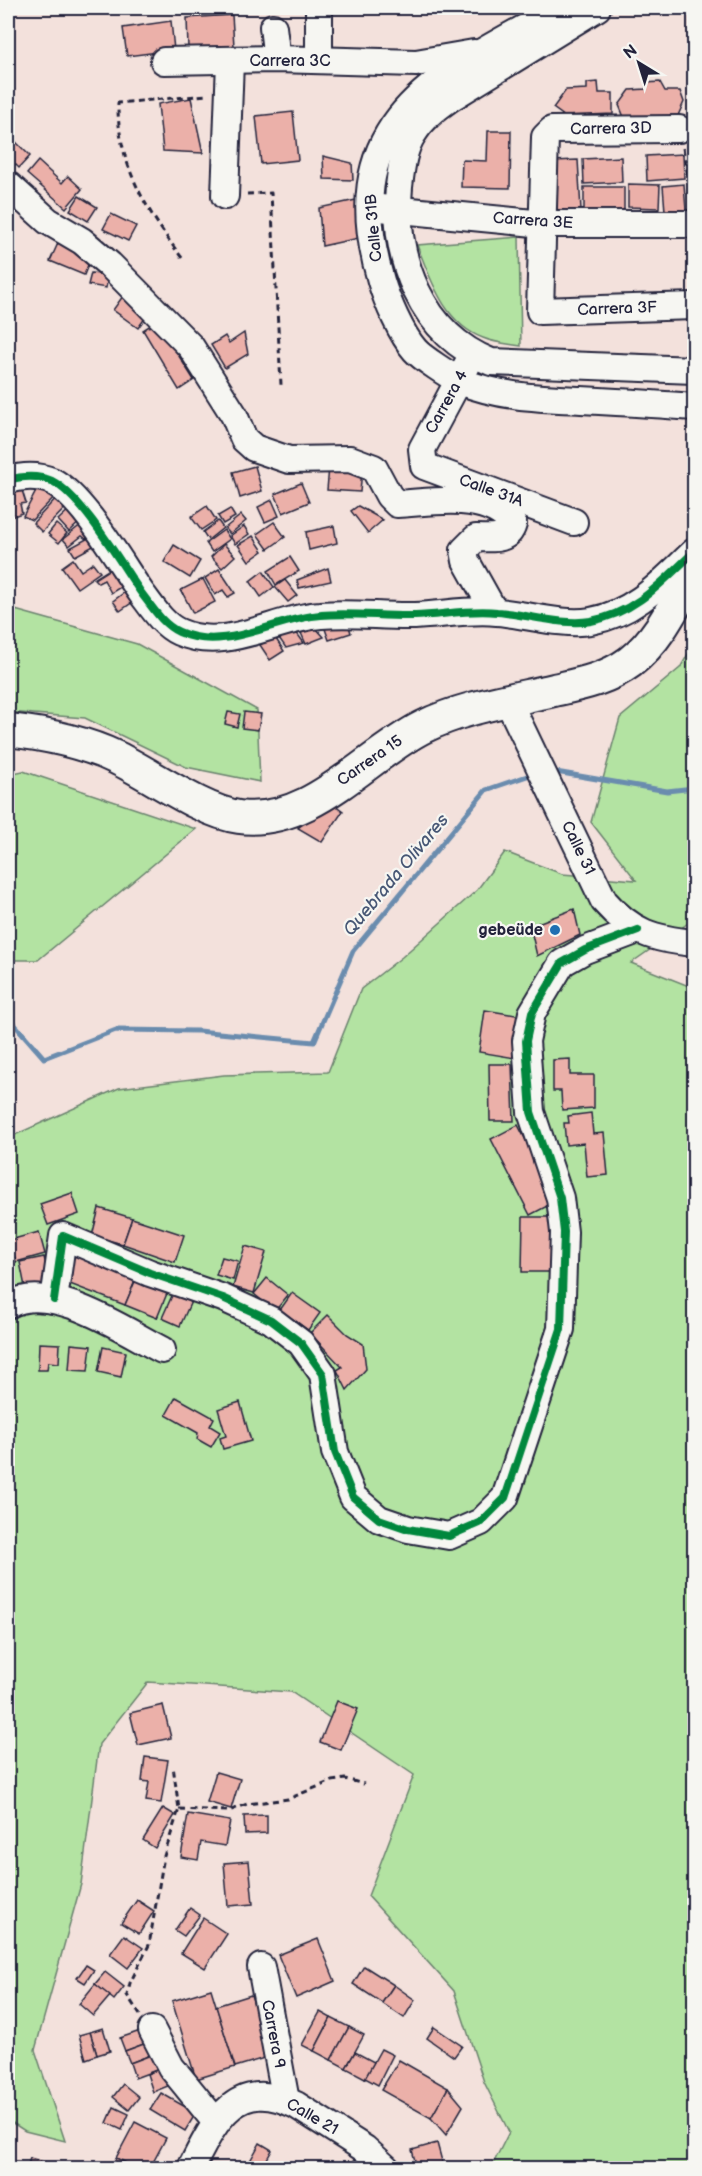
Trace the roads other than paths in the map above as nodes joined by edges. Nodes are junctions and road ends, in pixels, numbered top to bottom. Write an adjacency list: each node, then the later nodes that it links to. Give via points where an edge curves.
1 (319, 8): 7 (street)
2 (561, 8): 5 (street, Calle 31B)
3 (597, 8): 16 (street, Calle 31B, via 428,115 412,135 403,157)
4 (273, 27): 6 (street)
5 (483, 51): 10 (street, Carrera 3C); 11 (street, Calle 31B)
6 (277, 59): 7 (street, Carrera 3C); 9 (street, Carrera 3C)
7 (319, 60): 10 (street, Carrera 3C)
8 (164, 61): 9 (street, Carrera 3C)
9 (230, 61): 14 (street)
10 (416, 63): 11 (street, via 426,78)
11 (426, 89): 15 (street, Calle 31B, via 404,110 378,151 370,178)
12 (679, 129): 17 (street, Carrera 3D, via 552,130 545,137)
13 (8, 185): 29 (street, via 48,221 103,259 191,347 244,438 254,448 289,460 350,459 374,468 389,496 398,504 478,502 506,516 513,525 504,538 476,538 464,550 466,561)
14 (225, 196)
15 (371, 208): 16 (street, Carrera 3E); 22 (street, Calle 31B, via 373,254 387,301 415,350)
16 (397, 208): 17 (street, Carrera 3E); 20 (street, Calle 31B, via 403,258 416,294 441,330)
17 (544, 224): 18 (street, Carrera 3E); 19 (street, Carrera 3F, via 540,311)
18 (694, 224)
19 (694, 306)
20 (473, 355): 21 (street, Calle 31B, via 516,365); 22 (street, Carrera 4)
21 (694, 370)
22 (459, 380): 23 (street, Calle 31B, via 513,396); 24 (street, Carrera 4)
23 (694, 406)
24 (422, 449): 26 (street, Calle 31A, via 424,466)
25 (8, 480): 29 (street, via 41,478 68,494 154,611 170,627 188,635 236,636 317,615 413,616)
26 (574, 522)
27 (694, 552): 29 (street, via 638,604 591,621)
28 (694, 570): 30 (main road, Carrera 15, via 654,640 630,662 602,679)
29 (494, 611)
30 (511, 709): 31 (main road, Carrera 15, via 425,726 313,801 263,817 240,817 218,811 115,757 42,734); 32 (street, Calle 31, via 604,901 622,921)
31 (8, 729)
32 (638, 930): 33 (street, Calle 31); 34 (street, via 562,963 532,1013 525,1041 531,1112 560,1198 564,1232 561,1329 505,1498 481,1522 449,1536 408,1529 379,1518 353,1497 335,1452 323,1374 301,1343 272,1320 63,1236)
33 (694, 943)
34 (54, 1300): 35 (street, via 29,1299); 36 (street, via 81,1308)
35 (8, 1305)
36 (162, 1350)
37 (261, 1967): 39 (street, Carrera 9)
38 (152, 2030): 40 (street, via 171,2067)
39 (286, 2101): 40 (street, Calle 21, via 247,2098 232,2105); 42 (street, Calle 21, via 365,2149)
40 (215, 2121): 41 (street, Calle 21)
41 (191, 2169)
42 (386, 2169)

